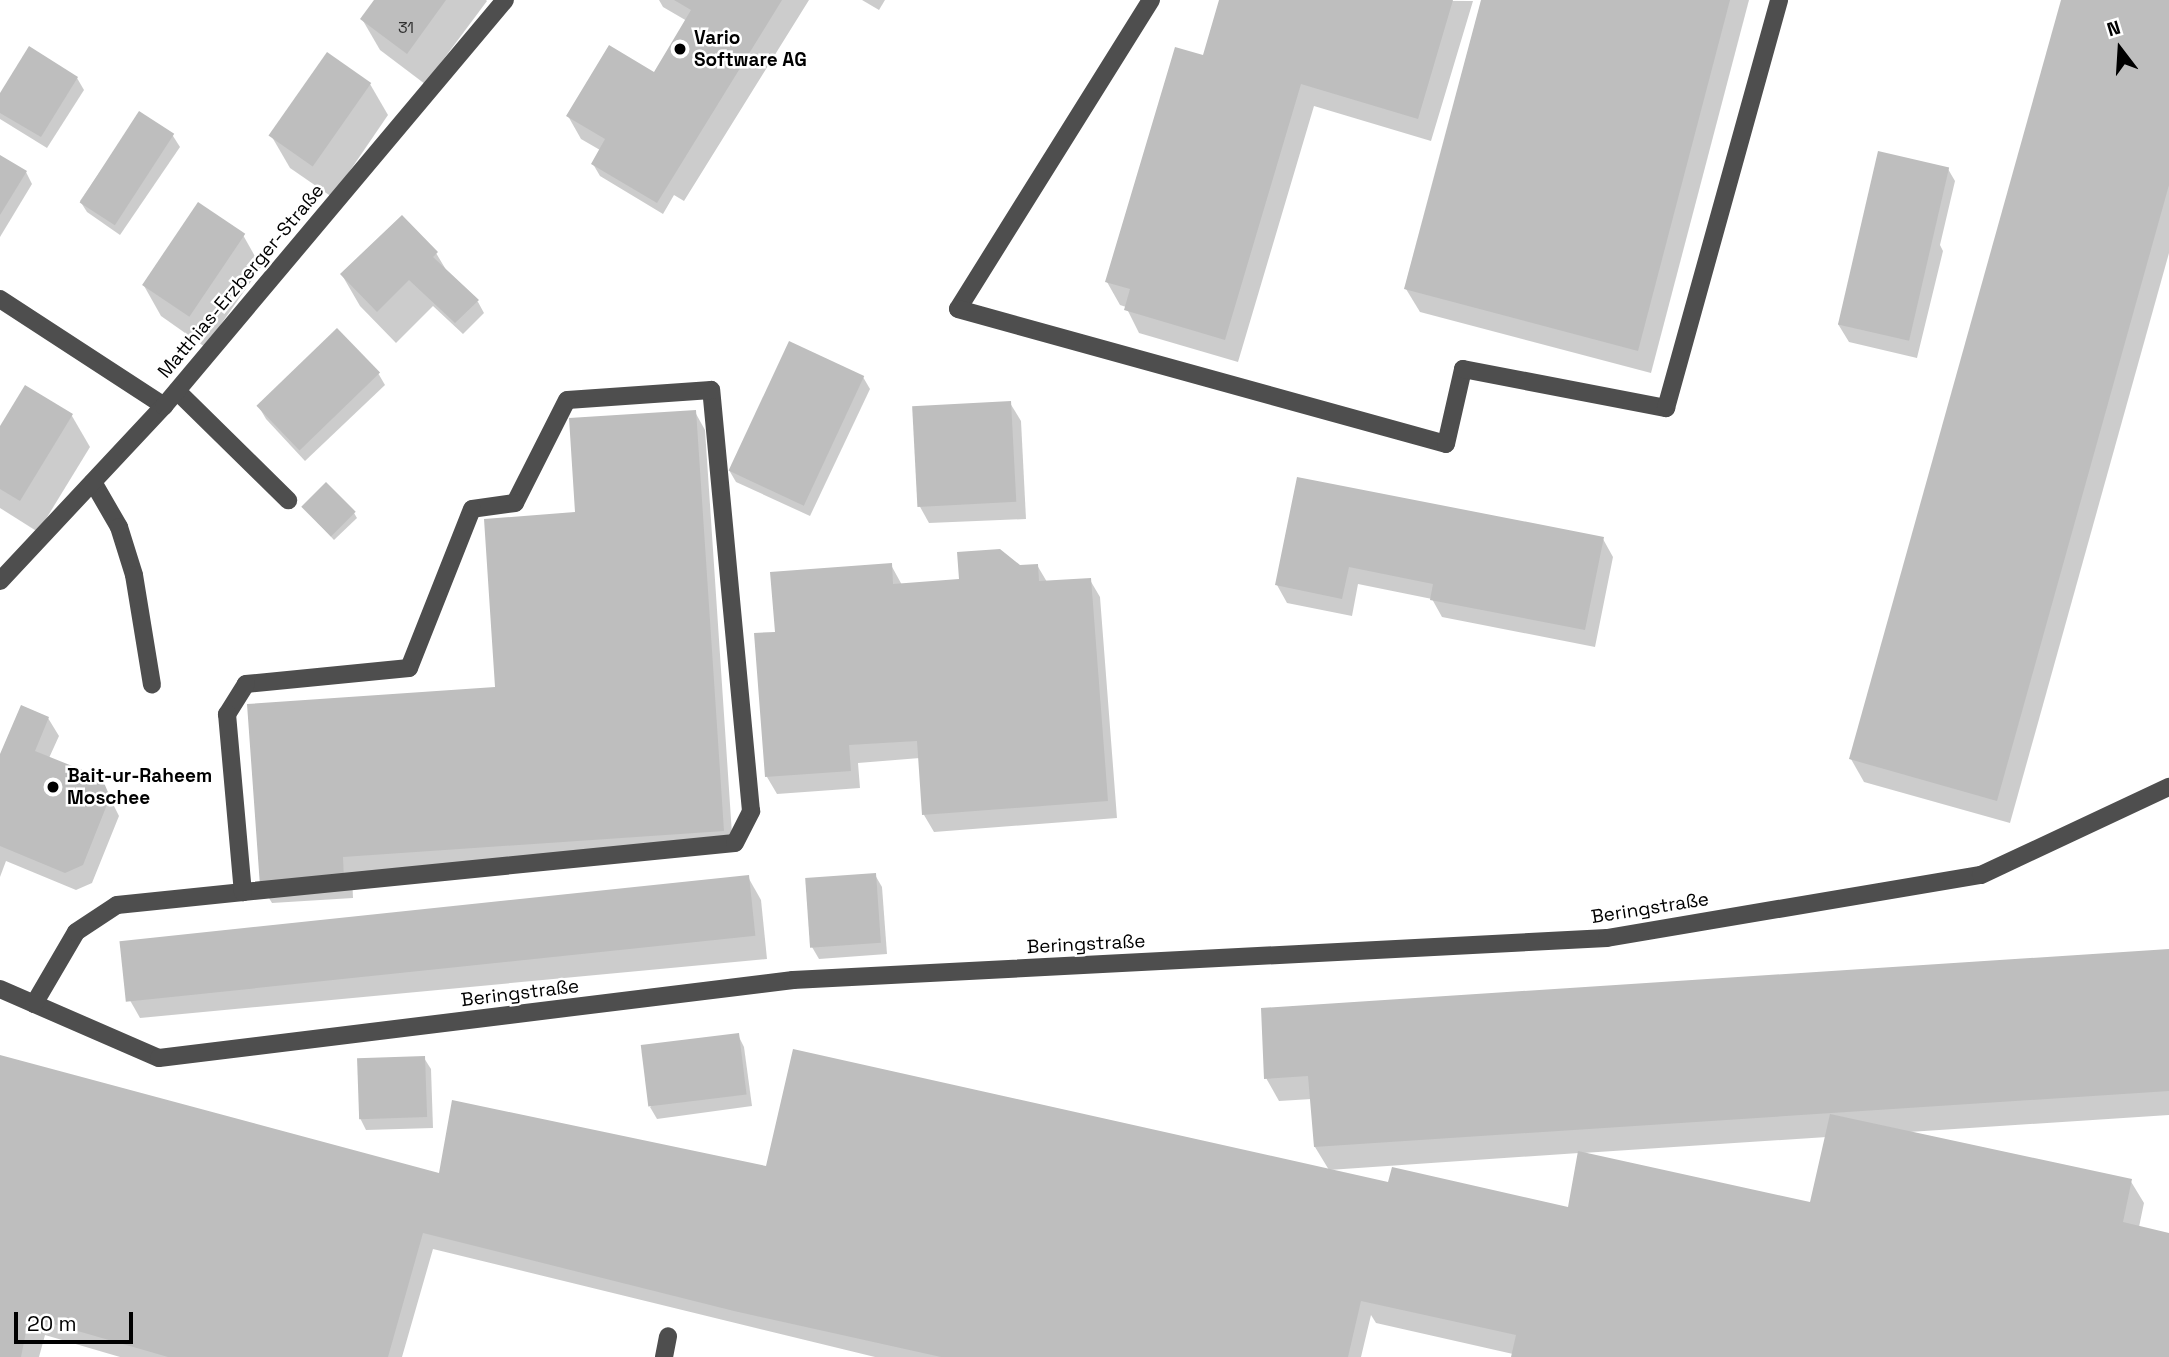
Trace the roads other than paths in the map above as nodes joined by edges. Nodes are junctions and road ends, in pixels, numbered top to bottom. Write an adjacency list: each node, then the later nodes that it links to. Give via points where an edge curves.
1 (505, 0): 5 (street, Matthias-Erzberger-Straße)
2 (1151, 0): 3 (street, via 958,309 1446,444 1463,369 1666,408)
3 (1779, 0)
4 (0, 299): 6 (street)
5 (177, 391): 6 (street, Matthias-Erzberger-Straße); 8 (street)
6 (164, 406): 7 (street, Matthias-Erzberger-Straße)
7 (93, 482): 9 (street, Matthias-Erzberger-Straße); 10 (street, via 119,527 134,575)
8 (288, 500)
9 (0, 581)
10 (152, 685)
11 (2169, 787): 14 (street, Beringstraße, via 1981,875 1607,938 793,980 159,1058)
12 (243, 892): 12 (street, via 735,843 751,811 711,390 567,400 515,503 472,509 409,668 246,684 227,714); 14 (street, via 117,905 76,932)
13 (0, 989): 14 (street, Beringstraße)
14 (34, 1004)
15 (668, 1336): 16 (street)
16 (663, 1357)

